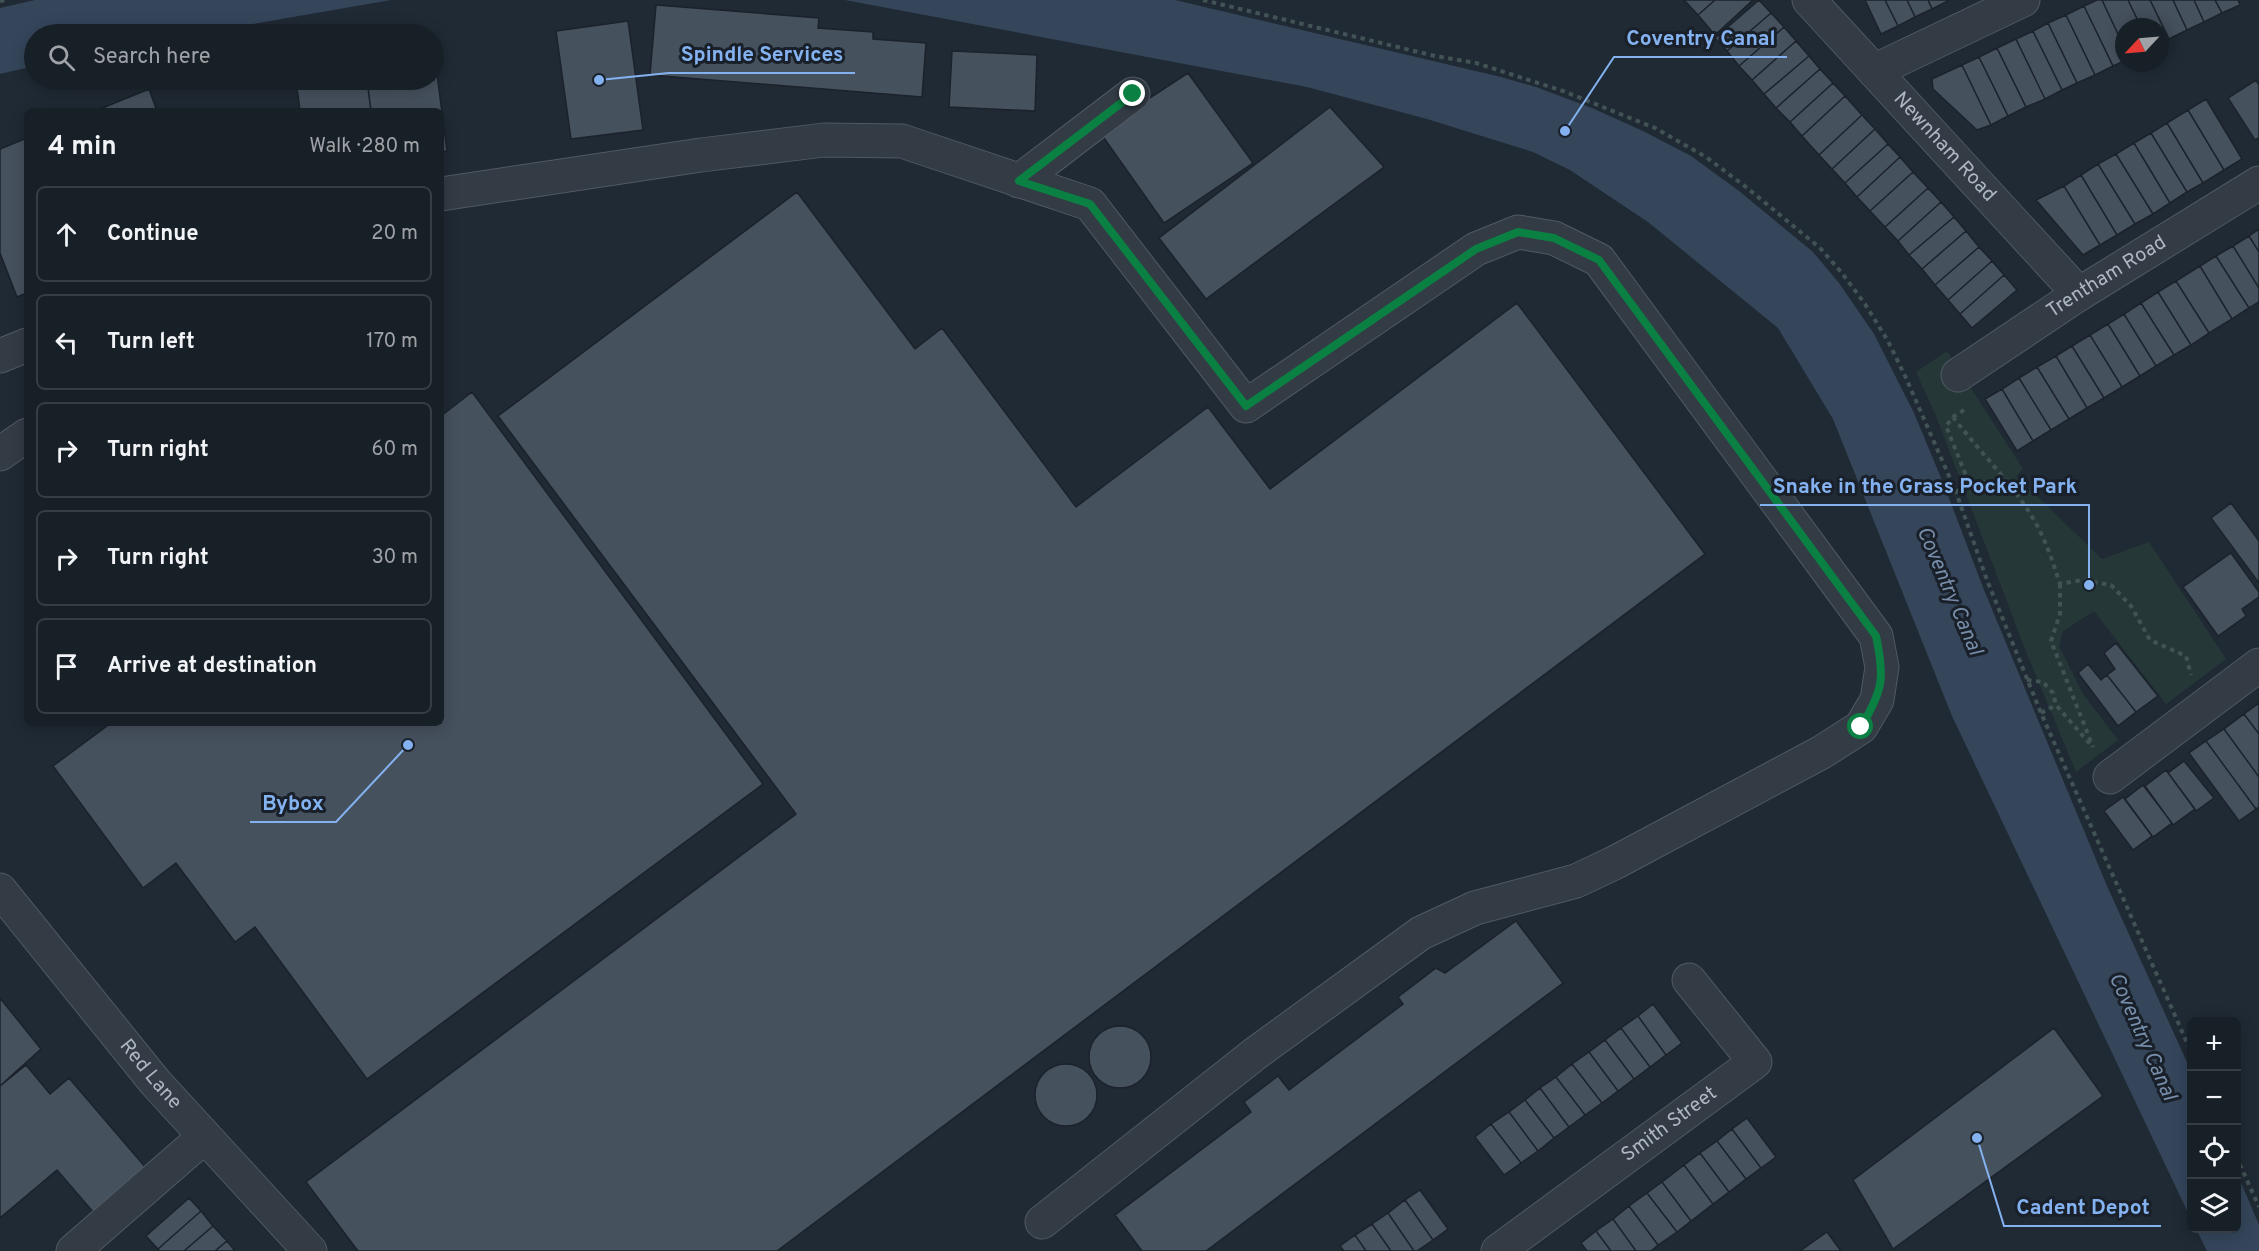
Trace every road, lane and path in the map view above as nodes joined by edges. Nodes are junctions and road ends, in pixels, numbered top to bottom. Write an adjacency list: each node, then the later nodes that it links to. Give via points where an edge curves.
1 (6, 0): 5 (path)
2 (1203, 0): 20 (path, via 1515,75 1655,128 1706,157 1792,224 1842,273 1888,341)
3 (1809, 0): 6 (street, Newnham Road)
4 (2023, 0): 6 (street)
5 (0, 1)
6 (1874, 71): 11 (street, Newnham Road)
7 (1133, 94): 8 (street)
8 (1019, 181): 10 (street, via 902,141 824,140); 34 (street, via 1090,204 1246,406 1476,249 1518,232 1554,238 1599,260 1876,636 1882,667 1877,700 1861,727 1822,752 1586,876 1475,908 1421,933 1256,1053)
9 (2259, 183): 11 (street, Trentham Road)
10 (444, 194)
11 (2079, 294): 14 (street, Trentham Road)
12 (24, 346): 13 (street)
13 (0, 356)
14 (1958, 375): 15 (path, via 1976,403)
15 (1953, 417): 18 (path, via 1946,426); 19 (path)
16 (24, 437): 17 (street)
17 (0, 454)
18 (1969, 483): 19 (path); 20 (path)
19 (2011, 486): 21 (path, via 2049,550)
20 (1956, 492): 23 (path)
21 (2060, 584): 24 (path, via 2082,580 2111,585 2131,606 2150,640 2186,656 2192,681); 25 (path, via 2060,614 2051,641 2093,748)
22 (2259, 665): 24 (street)
23 (2027, 680): 25 (path, via 2043,682 2053,693); 26 (path)
24 (2208, 704): 27 (street)
25 (2056, 705): 26 (path)
26 (2040, 713): 30 (path)
27 (2110, 777)
28 (0, 890): 31 (street, Red Lane)
29 (1689, 980): 37 (street, Smith Street, via 1755,1062)
30 (2187, 1043)
31 (204, 1137): 35 (street); 36 (street, Red Lane)
32 (2241, 1167): 33 (path)
33 (2259, 1207)
34 (1042, 1222)
35 (73, 1251)
36 (309, 1251)
37 (1498, 1251)

